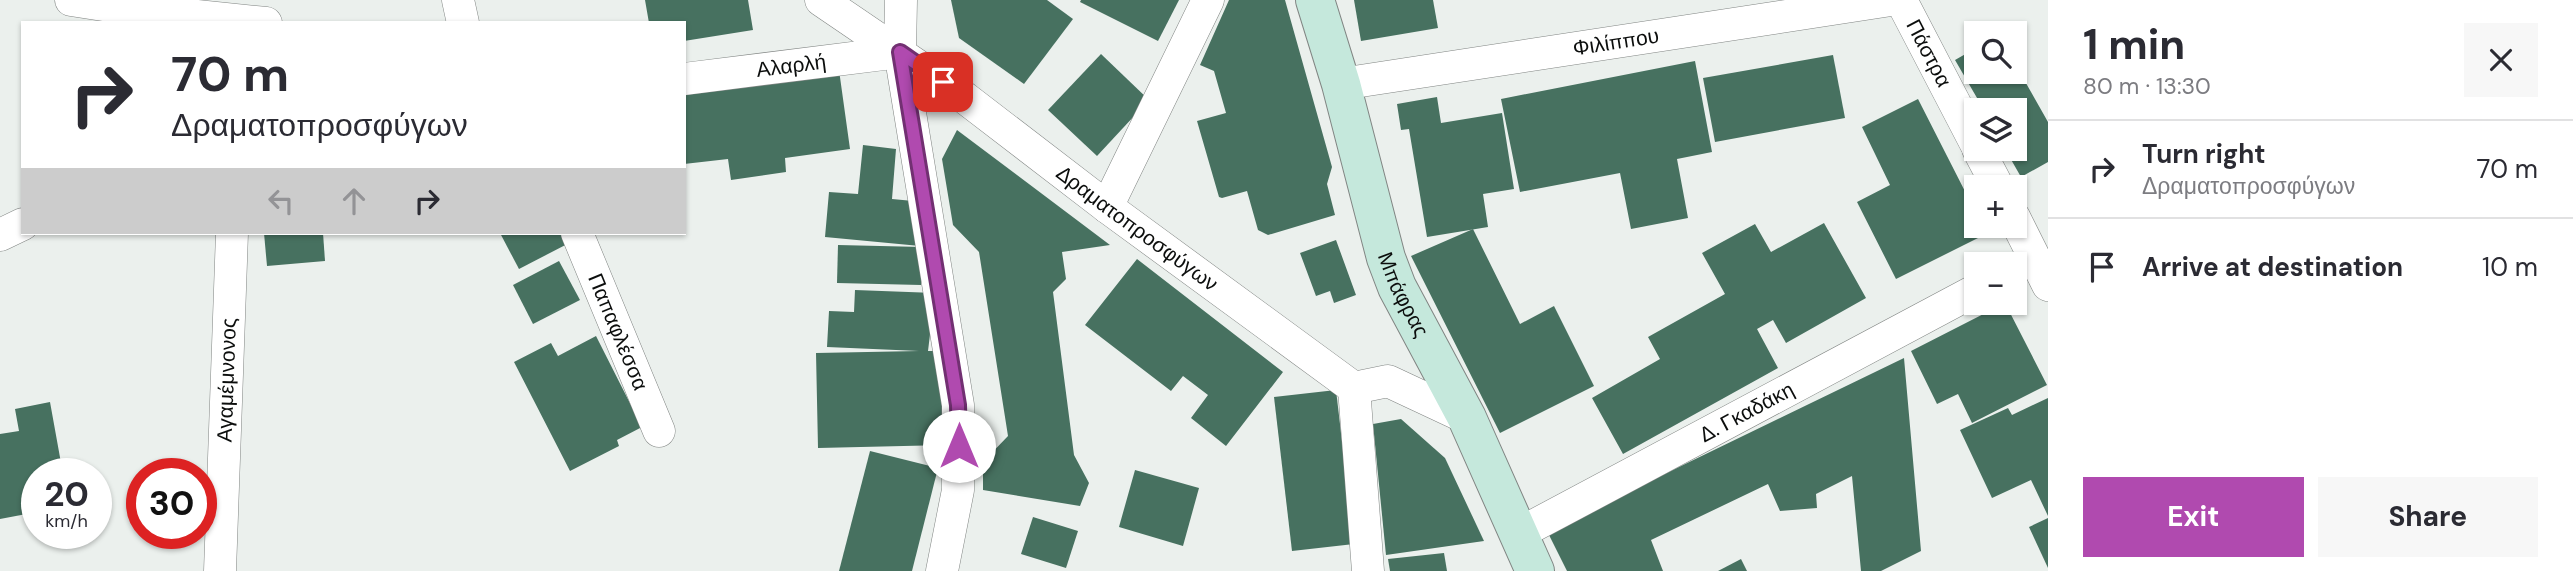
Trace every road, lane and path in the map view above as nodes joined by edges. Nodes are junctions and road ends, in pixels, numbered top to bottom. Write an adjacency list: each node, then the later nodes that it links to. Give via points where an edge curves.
1 (71, 0): 9 (street)
2 (458, 0): 11 (street)
3 (821, 0): 12 (street, Δραματοπροσφύγων)
4 (901, 0): 12 (street)
5 (1208, 0): 16 (street)
6 (1315, 0): 14 (street, Μπάφρας)
7 (1891, 0): 14 (street, Φιλίππου)
8 (1901, 0): 15 (street, Πάστρα)
9 (127, 5): 10 (street)
10 (251, 21)
11 (463, 21)
12 (900, 52): 13 (street, Αλαρλή); 16 (street, Δραματοπροσφύγων); 29 (street, via 958,405 958,490)
13 (686, 79)
14 (1341, 84): 25 (street, Μπάφρας, via 1386,258)
15 (1964, 121)
16 (1107, 206): 24 (street, Δραματοπροσφύγων)
17 (21, 225): 18 (street)
18 (0, 235)
19 (232, 235): 28 (street, Αγαμέμνονος)
20 (578, 235): 26 (street, Παπαφλέσσα)
21 (2023, 238): 22 (street)
22 (2036, 266)
23 (1964, 296): 27 (street, Δ. Γκαδάκη)
24 (1354, 388): 25 (street, via 1388,381); 30 (street)
25 (1467, 418): 27 (street, Μπάφρας)
26 (659, 431)
27 (1520, 534): 31 (street, Μπάφρας)
28 (225, 569)
29 (942, 571)
30 (1367, 571)
31 (1535, 571)

